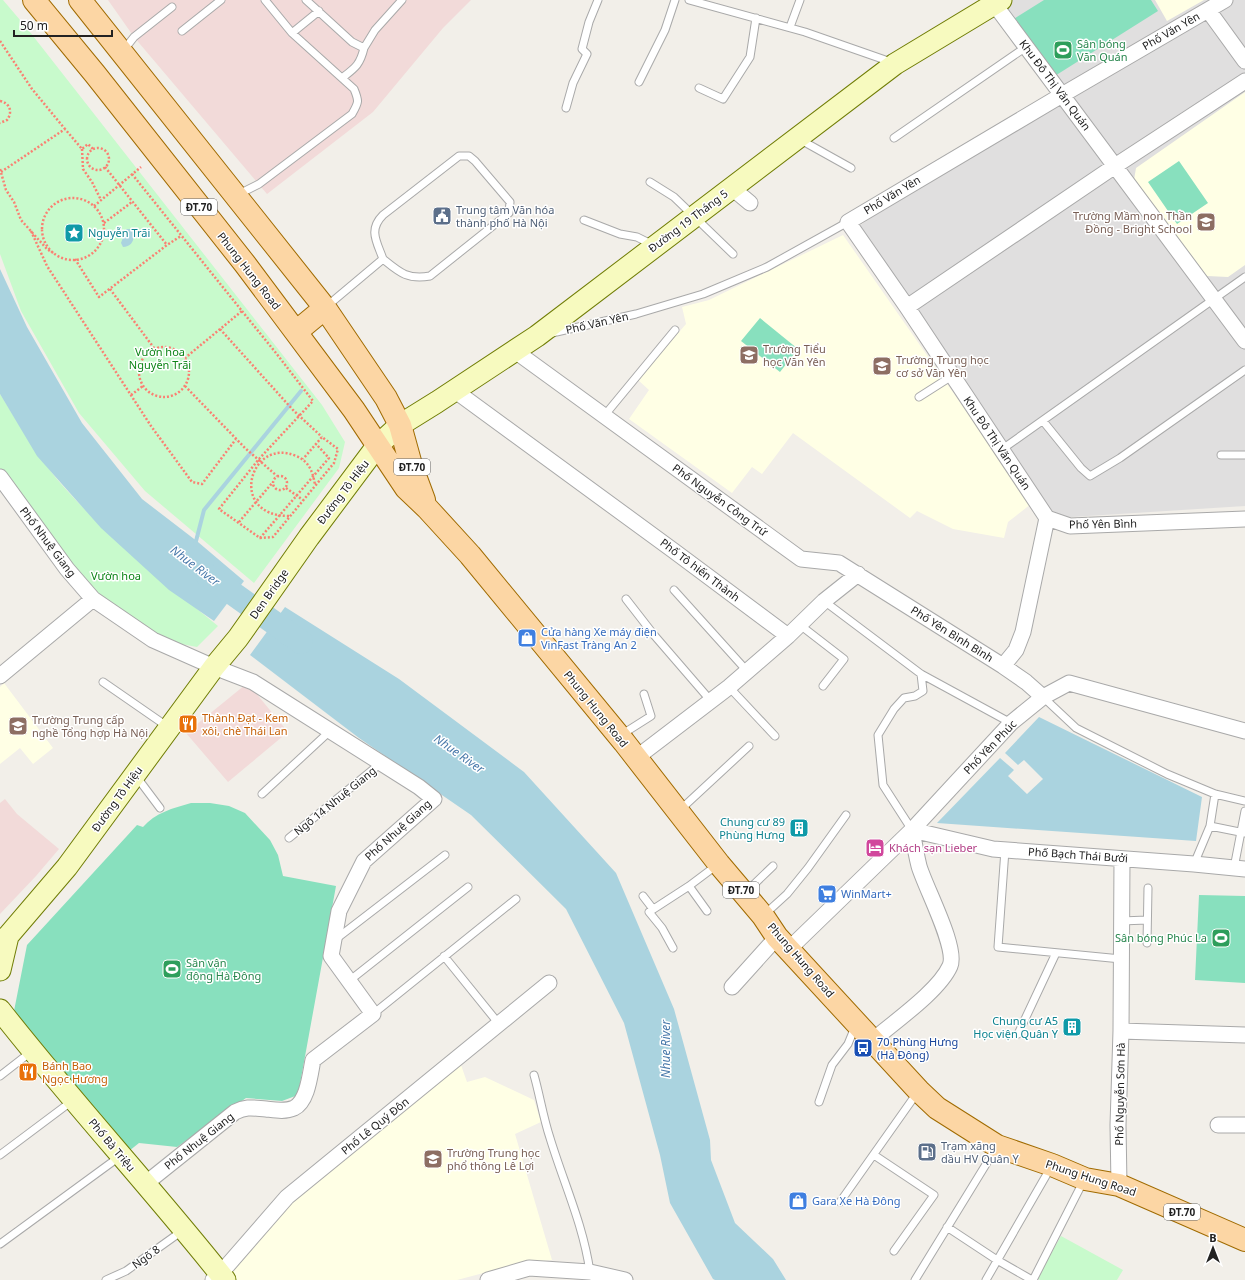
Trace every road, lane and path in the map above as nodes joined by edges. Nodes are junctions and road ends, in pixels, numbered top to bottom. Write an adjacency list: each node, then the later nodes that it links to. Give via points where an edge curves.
1 (34, 0): 54 (main road, Phung Hung Road / ĐT.70)
2 (80, 0): 24 (main road, ĐT.70)
3 (221, 0): 19 (lane)
4 (265, 0): 20 (lane)
5 (306, 0): 16 (lane)
6 (402, 0): 23 (lane)
7 (598, 0): 33 (lane, via 582,49 587,54 573,83)
8 (675, 0): 29 (lane, via 665,30)
9 (689, 0): 12 (lane)
10 (800, 0): 18 (lane)
11 (1225, 0): 15 (street, Phố Văn Yên)
12 (709, 2): 17 (lane)
13 (998, 2): 22 (street, Khu Đô Thị Văn Quán); 26 (street, Đường 19 Tháng 5)
14 (172, 7): 24 (lane, via 134,37)
15 (1208, 10): 25 (street); 31 (street, Phố Văn Yên)
16 (319, 12): 20 (lane); 23 (lane, via 352,42)
17 (756, 18): 18 (lane); 30 (lane, via 750,57 723,99)
18 (790, 27): 26 (lane)
19 (182, 31)
20 (292, 33): 27 (lane)
21 (0, 41): 35 (path, via 32,89)
22 (1026, 47): 31 (street, Khu Đô Thị Văn Quán); 37 (lane)
23 (364, 48): 27 (lane, via 357,66)
24 (122, 53): 49 (main road, Phung Hung Road / ĐT.70)
25 (1245, 61)
26 (895, 64): 36 (street, Đường 19 Tháng 5)
27 (342, 78): 49 (lane, via 354,89 358,100 352,114 259,184)
28 (1245, 81): 40 (street)
29 (639, 82)
30 (699, 88)
31 (1062, 95): 40 (street, Khu Đô Thị Văn Quán); 57 (street, Phố Văn Yên)
32 (0, 101): 34 (path, via 9,106 11,113 7,120)
33 (566, 108)
34 (0, 124)
35 (66, 129): 38 (path); 44 (path)
36 (797, 138): 43 (lane); 48 (street, Đường 19 Tháng 5)
37 (894, 138)
38 (82, 149): 39 (path, via 88,144); 50 (path, via 83,169)
39 (93, 149): 41 (path, via 101,148 107,152 109,158); 41 (path, via 87,156 88,163 93,169)
40 (1115, 166): 69 (street, Khu Đô Thị Văn Quán); 70 (street)
41 (105, 167): 47 (path)
42 (141, 167): 45 (path)
43 (851, 168)
44 (0, 171): 59 (path, via 21,220)
45 (132, 174): 47 (path); 60 (path)
46 (650, 182): 55 (lane, via 674,197)
47 (119, 185): 50 (path); 51 (path)
48 (732, 188): 52 (street); 55 (street, Đường 19 Tháng 5)
49 (236, 196): 54 (main road); 71 (main road, Phung Hung Road / ĐT.70)
50 (101, 200): 53 (path)
51 (132, 202): 58 (path); 61 (path)
52 (750, 203)
53 (94, 206): 58 (path); 63 (path, via 77,198 58,202 50,208 45,216 43,236)
54 (208, 217): 75 (main road, Phung Hung Road / ĐT.70)
55 (693, 217): 62 (street, Đường 19 Tháng 5); 64 (lane)
56 (584, 220): 62 (lane, via 620,234 637,237)
57 (848, 222): 70 (street, Khu Đô Thị Văn Quán); 76 (lane, Phố Văn Yên, via 767,267 703,294 636,314)
58 (104, 223): 65 (path, via 101,243 95,251 86,257)
59 (31, 231): 63 (path); 86 (path, via 47,266)
60 (181, 236): 61 (path); 72 (path)
61 (167, 245): 68 (path)
62 (655, 246): 76 (street, Đường 19 Tháng 5)
63 (55, 254): 65 (path)
64 (732, 254)
65 (75, 259): 68 (path, via 99,297)
66 (383, 259): 66 (lane, via 374,232 377,221 459,156 469,156 475,161 510,202 509,213 430,276 414,278 400,273); 71 (lane)
67 (1245, 277): 69 (lane)
68 (110, 289): 78 (path)
69 (1213, 298): 77 (street, Khu Đô Thị Văn Quán); 90 (lane)
70 (907, 307): 82 (street, Khu Đô Thị Văn Quán)
71 (325, 308): 75 (main road); 91 (main road, Phung Hung Road / ĐT.70, via 386,398)
72 (242, 311): 73 (path); 88 (path, via 313,401)
73 (220, 329): 80 (path); 88 (path)
74 (675, 330): 89 (lane)
75 (296, 332): 95 (main road, Phung Hung Road / ĐT.70, via 354,410)
76 (536, 336): 79 (street, Đường 19 Tháng 5)
77 (1245, 341)
78 (154, 348): 80 (path, via 173,348); 83 (path, via 140,363 138,372)
79 (515, 351): 85 (street, Đường 19 Tháng 5); 89 (street, Phố Nguyễn Công Trứ)
80 (185, 358): 84 (path, via 189,373)
81 (1245, 370): 90 (lane, via 1120,458 1090,476)
82 (952, 376): 87 (lane); 96 (street, Khu Đô Thị Văn Quán)
83 (143, 386): 84 (path, via 151,394 159,397 176,394); 86 (path)
84 (185, 386): 93 (path)
85 (454, 390): 91 (street, Đường 19 Tháng 5); 124 (street, Phố Tô hiến Thành)
86 (130, 395): 93 (path, via 192,482 202,484)
87 (918, 397)
88 (299, 415): 92 (path); 100 (path)
89 (604, 416): 118 (street, Phố Nguyễn Công Trứ, via 802,559 839,563)
90 (1042, 421): 96 (lane)
91 (400, 424): 95 (street, Đường 19 Tháng 5); 110 (main road, Phung Hung Road / ĐT.70, via 411,465)
92 (322, 437): 94 (path); 105 (path, via 338,449 334,463)
93 (236, 439): 100 (path)
94 (316, 444): 99 (path); 101 (path, via 329,458)
95 (377, 446): 110 (main road, Phung Hung Road / ĐT.70, via 406,488); 116 (street, Đường Tô Hiệu)
96 (1001, 450): 113 (street, Khu Đô Thị Văn Quán)
97 (1221, 455): 98 (lane)
98 (1245, 455)
99 (303, 459): 100 (path, via 279,453); 101 (path)
100 (260, 460): 102 (path); 109 (path, via 255,469 251,489); 115 (path, via 219,509)
101 (314, 475): 105 (path); 107 (path)
102 (277, 476): 104 (path); 106 (path, via 286,479)
103 (0, 477): 120 (street, Phố Nhuệ Giang)
104 (273, 482): 106 (path, via 278,490); 109 (path)
105 (315, 485): 108 (path)
106 (286, 488): 107 (path)
107 (296, 495): 108 (path); 111 (path)
108 (303, 500): 112 (path)
109 (256, 501): 111 (path, via 268,513); 115 (path)
110 (427, 508): 141 (main road, Phung Hung Road / ĐT.70, via 475,561)
111 (278, 516): 112 (path); 117 (path)
112 (290, 516): 117 (path, via 272,537)
113 (1047, 518): 114 (street, Phố Yên Bình, via 1070,526); 126 (street, via 1023,632 1016,650)
114 (1245, 519)
115 (239, 522): 117 (path)
116 (309, 537): 125 (street, Den Bridge)
117 (260, 538)
118 (858, 574): 122 (street); 126 (street, Phố Yên Bình Bình)
119 (674, 590): 128 (lane)
120 (93, 599): 127 (street, Phố Nhuệ Giang, via 153,640); 130 (street)
121 (626, 599): 136 (lane)
122 (824, 601): 123 (street); 129 (lane)
123 (800, 624): 124 (street); 132 (lane, via 844,658)
124 (788, 636): 128 (street)
125 (228, 651): 127 (street, Đường Tô Hiệu)
126 (1003, 666): 135 (street, Phố Yên Bình Bình)
127 (214, 667): 138 (street, Đường Tô Hiệu); 139 (street, Phố Nhuệ Giang, via 253,682)
128 (747, 671): 133 (street)
129 (921, 674): 137 (lane); 155 (lane, via 923,691 916,696 904,698 878,735 883,785)
130 (0, 676)
131 (103, 682): 138 (lane)
132 (823, 686)
133 (729, 687): 136 (street); 142 (lane)
134 (644, 694): 141 (lane, via 651,716)
135 (1043, 697): 137 (street, Phố Yên Phúc); 140 (street, Phố Yên Phúc, via 1069,683); 148 (lane, via 1076,728 1167,774)
136 (711, 701): 144 (street)
137 (1011, 723): 155 (street, Phố Yên Phúc)
138 (170, 728): 146 (street, Đường Tô Hiệu)
139 (330, 731): 145 (street, Phố Nhuệ Giang); 147 (lane)
140 (1245, 731)
141 (619, 736): 144 (main road, Phung Hung Road / ĐT.70)
142 (775, 736)
143 (749, 746): 151 (lane)
144 (636, 758): 151 (main road, Phung Hung Road / ĐT.70)
145 (381, 763): 157 (lane, Ngõ 14 Nhuệ Giang); 177 (street, Phố Nhuệ Giang, via 434,799 364,861 340,911)
146 (135, 774): 150 (lane); 176 (street, Đường Tô Hiệu, via 67,867)
147 (262, 794)
148 (1215, 794): 149 (lane); 154 (lane)
149 (1245, 801)
150 (160, 808)
151 (679, 811): 161 (main road, Phung Hung Road / ĐT.70)
152 (1245, 811): 156 (lane)
153 (846, 814): 173 (lane, via 787,894)
154 (1210, 826): 156 (lane); 162 (lane)
155 (912, 830): 158 (street, Phố Bạch Thái Bưởi); 178 (street, Phố Yên Phúc); 195 (street, via 919,866 951,948 951,964 945,976 931,992)
156 (1243, 833): 164 (lane)
157 (288, 838)
158 (1005, 850): 160 (street, Phố Bạch Thái Bưởi); 181 (lane, via 998,947)
159 (446, 855): 177 (lane)
160 (1122, 859): 162 (street, Phố Bạch Thái Bưởi); 175 (street)
161 (719, 864): 165 (lane); 168 (main road, Phung Hung Road / ĐT.70)
162 (1194, 864): 164 (street, Phố Bạch Thái Bưởi)
163 (774, 866): 168 (lane)
164 (1239, 869)
165 (689, 886): 171 (lane); 172 (lane)
166 (468, 887): 185 (lane)
167 (1148, 888): 174 (lane)
168 (745, 894): 173 (main road, Phung Hung Road / ĐT.70)
169 (643, 896): 171 (lane)
170 (516, 899): 182 (lane)
171 (653, 909): 180 (lane, via 649,912)
172 (706, 911)
173 (763, 916): 178 (main road, Phung Hung Road / ĐT.70)
174 (1147, 920): 175 (lane); 179 (lane)
175 (1121, 921): 183 (street)
176 (4, 940): 184 (street)
177 (334, 940): 185 (street, Phố Nhuệ Giang, via 331,956)
178 (783, 943): 187 (street, Phố Yên Phúc); 191 (main road, Phung Hung Road / ĐT.70)
179 (1147, 944)
180 (673, 948)
181 (1056, 954): 183 (lane); 193 (lane)
182 (444, 956): 189 (lane); 190 (lane)
183 (1121, 959): 192 (street)
184 (0, 970)
185 (349, 981): 189 (street, Phố Nhuệ Giang)
186 (549, 983): 190 (street, Phố Lê Quý Đôn)
187 (732, 987)
188 (0, 1010): 196 (street, Phố Bà Triệu)
189 (373, 1014): 210 (street, Phố Nhuệ Giang, via 313,1060 308,1088 294,1108 282,1111 244,1108 235,1112)
190 (500, 1024): 220 (street, Phố Lê Quý Đôn, via 288,1197)
191 (857, 1024): 195 (main road, Phung Hung Road / ĐT.70); 201 (lane, via 848,1044 832,1066)
192 (1121, 1031): 194 (street, Phố Nguyễn Sơn Hà); 211 (street, Phố Nguyễn Sơn Hà)
193 (1018, 1034)
194 (1245, 1035)
195 (872, 1041): 199 (main road, Phung Hung Road / ĐT.70)
196 (32, 1051): 197 (lane); 200 (street, Phố Bà Triệu)
197 (0, 1076)
198 (534, 1076): 219 (lane, via 550,1137 580,1225)
199 (918, 1091): 204 (main road, Phung Hung Road / ĐT.70, via 936,1108); 207 (lane)
200 (74, 1099): 205 (lane); 206 (street, Phố Bà Triệu)
201 (819, 1102)
202 (1218, 1125): 203 (street)
203 (1245, 1125)
204 (997, 1146): 208 (main road, Phung Hung Road / ĐT.70); 213 (lane)
205 (0, 1155)
206 (122, 1155): 210 (street, Phố Bà Triệu); 216 (lane)
207 (874, 1155): 212 (lane); 217 (lane, via 934,1195)
208 (1052, 1165): 209 (main road, Phung Hung Road / ĐT.70); 218 (lane)
209 (1085, 1178): 211 (main road, Phung Hung Road / ĐT.70); 226 (lane)
210 (145, 1184): 214 (street, Phố Bà Triệu)
211 (1119, 1185): 215 (main road, Phung Hung Road / ĐT.70)
212 (840, 1202)
213 (947, 1227): 218 (lane); 224 (lane)
214 (183, 1230): 220 (street, Phố Bà Triệu); 221 (lane, Ngõ 8, via 126,1271)
215 (1245, 1240)
216 (0, 1244)
217 (894, 1251)
218 (997, 1260): 225 (lane); 226 (lane)
219 (590, 1272): 222 (street, via 528,1268); 223 (street)
220 (219, 1278)
221 (106, 1280)
222 (488, 1280)
223 (625, 1280)
224 (914, 1280)
225 (986, 1280)
226 (1033, 1280)

